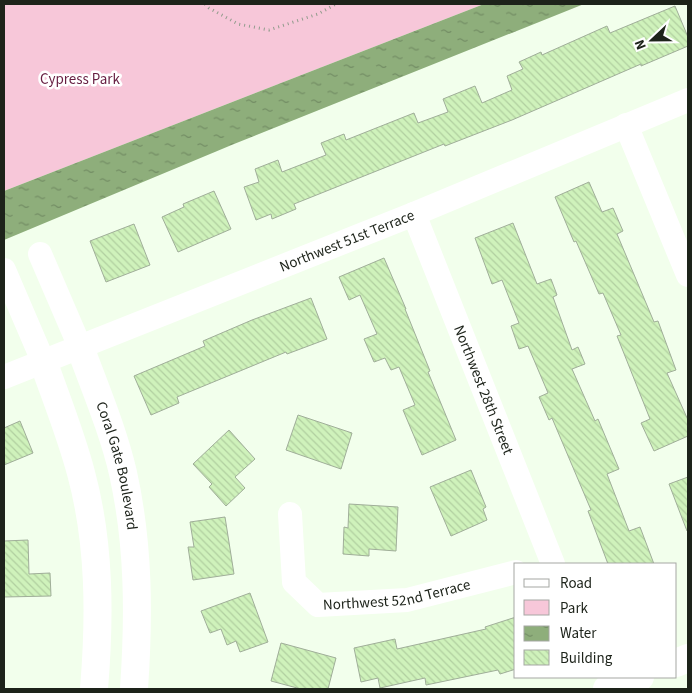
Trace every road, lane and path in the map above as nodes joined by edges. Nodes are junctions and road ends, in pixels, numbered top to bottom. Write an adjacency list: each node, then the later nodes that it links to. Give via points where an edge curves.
1 (205, 4): 2 (path, via 238,24 269,30 318,14)
2 (336, 4)
3 (688, 100): 4 (street, Northwest 51st Terrace)
4 (626, 125): 5 (street, Northwest 51st Terrace); 8 (street)
5 (414, 214): 9 (street, Northwest 51st Terrace); 13 (street, Northwest 28th Street)
6 (40, 254): 9 (street, Coral Gate Boulevard)
7 (4, 270): 10 (street)
8 (688, 275)
9 (80, 347): 10 (street, Northwest 51st Terrace); 18 (street, Coral Gate Boulevard, via 111,431 130,510 138,585)
10 (43, 361): 11 (street, Northwest 51st Terrace); 17 (street, via 72,440 89,511 98,602)
11 (4, 377)
12 (290, 514): 14 (street, Northwest 52nd Terrace, via 294,582 318,605 407,600)
13 (551, 563)
14 (514, 573)
15 (600, 678): 19 (street)
16 (637, 678): 19 (street)
17 (94, 689)
18 (134, 689)
19 (606, 689)

